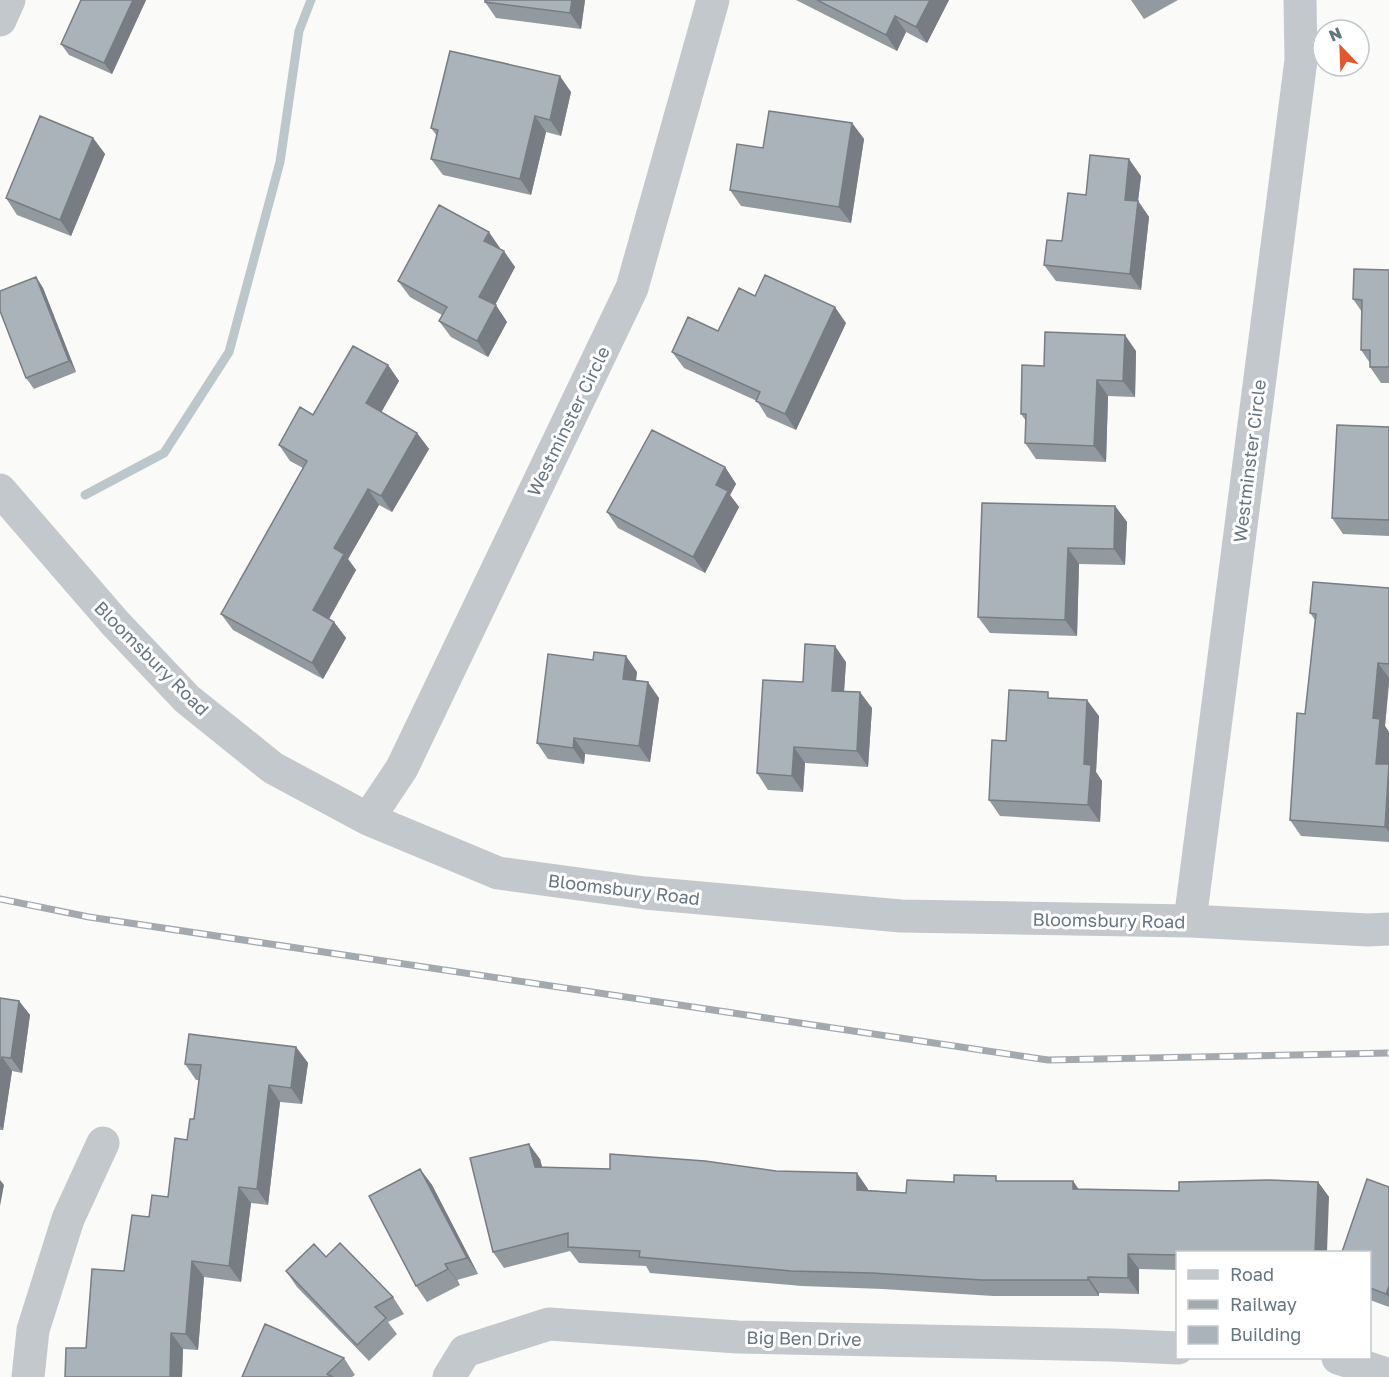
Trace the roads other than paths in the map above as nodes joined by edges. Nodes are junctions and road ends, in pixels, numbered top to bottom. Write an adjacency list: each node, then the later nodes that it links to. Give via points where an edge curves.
1 (9, 0): 4 (street)
2 (713, 0): 6 (street, Westminster Circle, via 632,288 402,768)
3 (1300, 0): 7 (street, Westminster Circle, via 1301,60)
4 (0, 20)
5 (0, 490): 6 (street, Bloomsbury Road, via 187,699 273,768)
6 (368, 819): 7 (street, Bloomsbury Road, via 498,873 645,893 901,916)
7 (1190, 921): 8 (street, Bloomsbury Road)
8 (1389, 929)
9 (103, 1143): 13 (street, via 68,1219 33,1330)
10 (1176, 1348): 14 (street, Big Ben Drive, via 738,1337 549,1324 465,1351)
11 (1341, 1359): 12 (street)
12 (1389, 1375)
13 (28, 1377)
14 (449, 1377)

